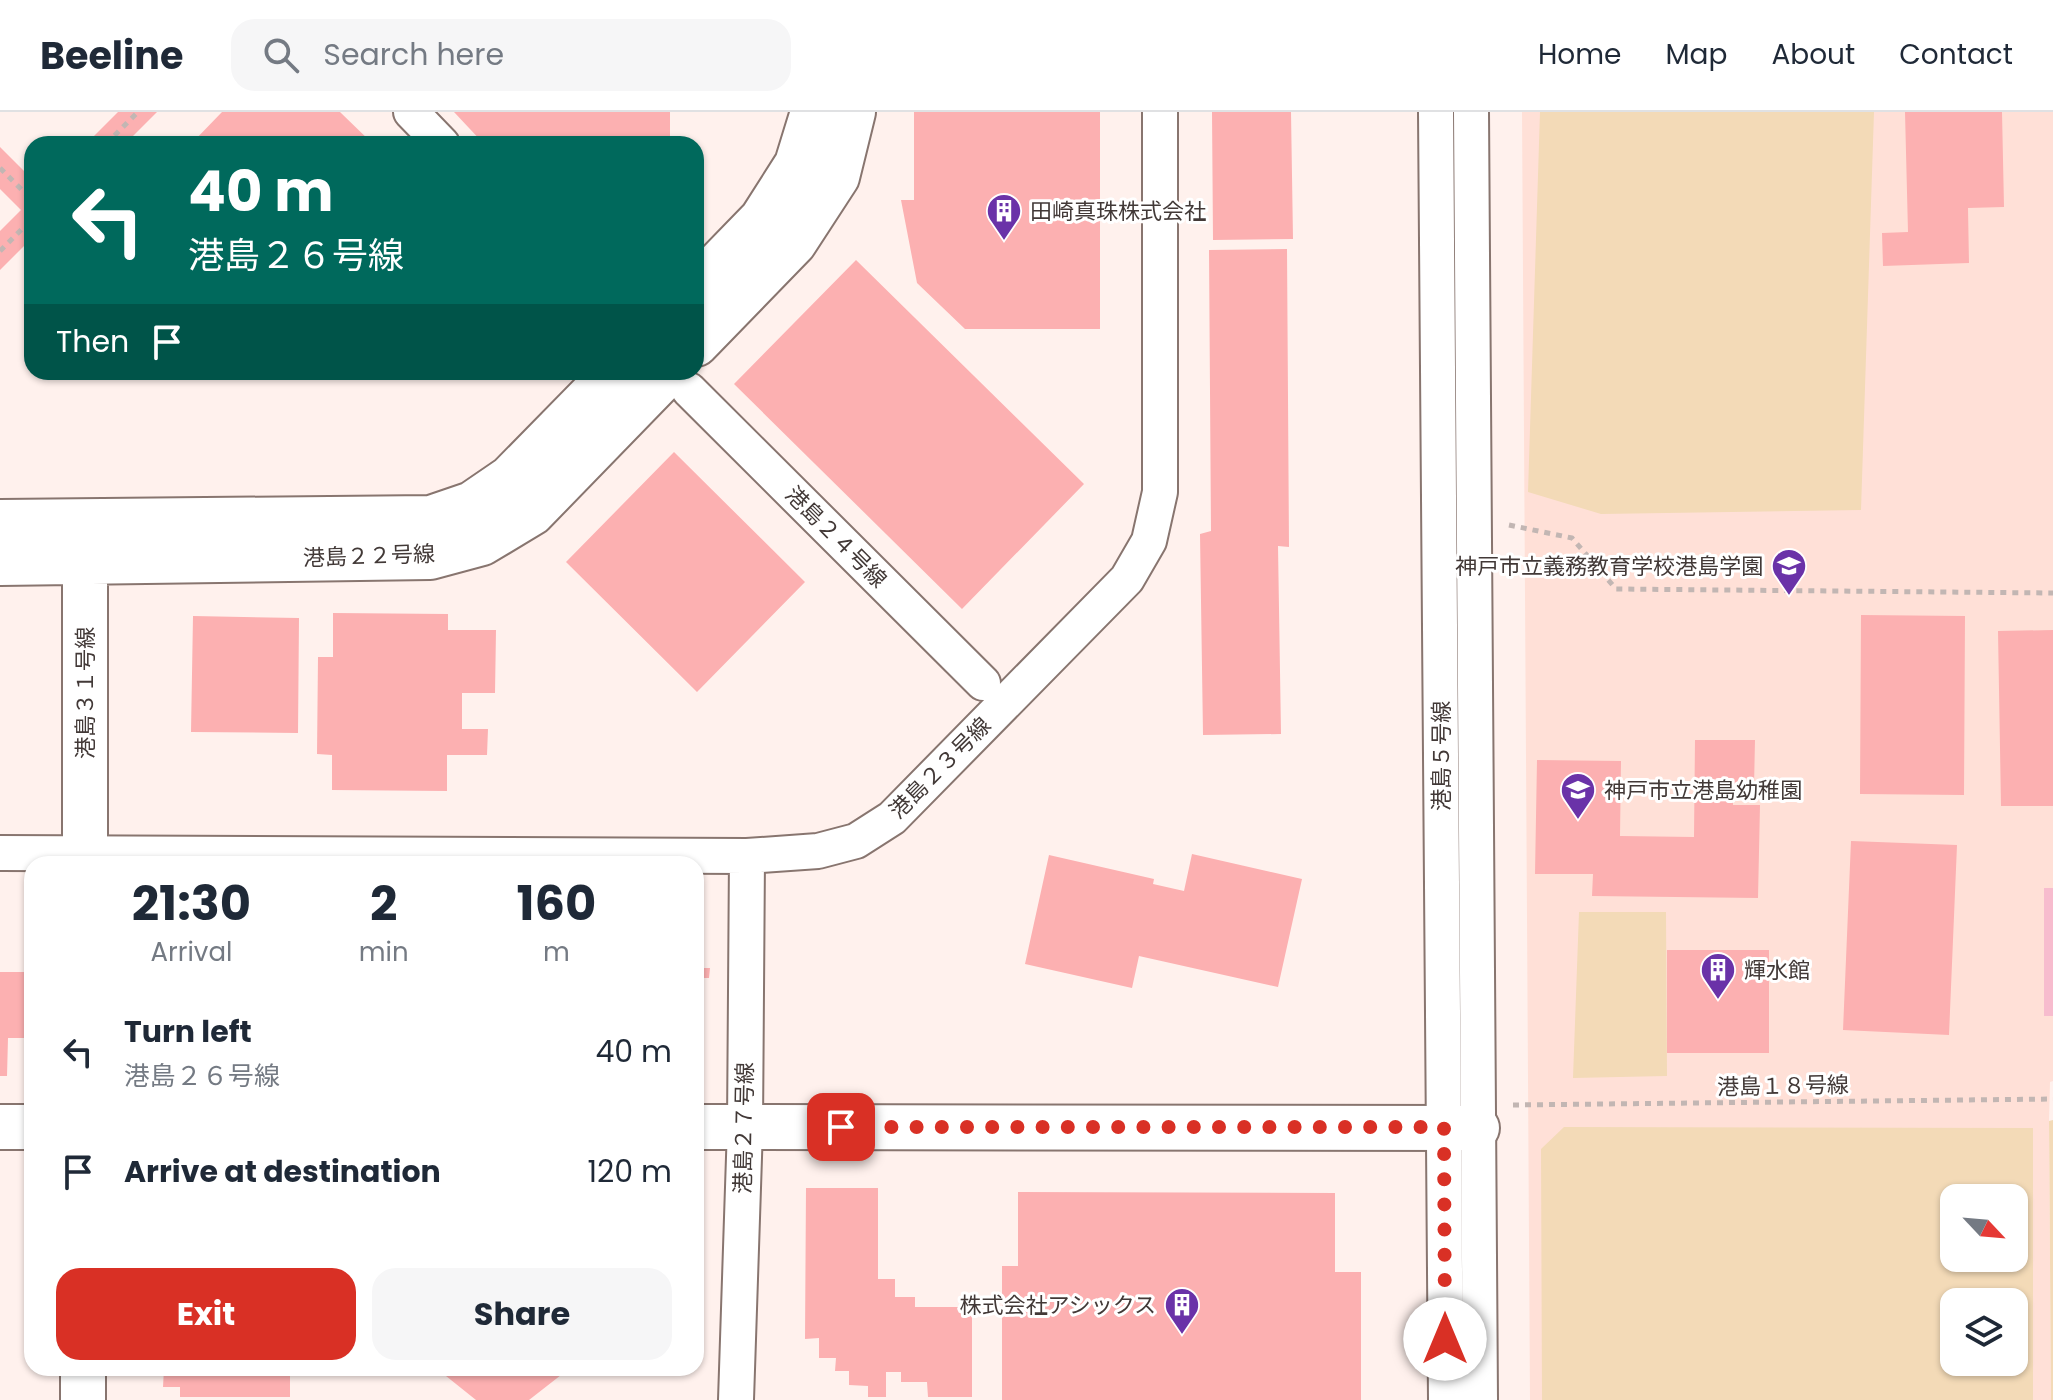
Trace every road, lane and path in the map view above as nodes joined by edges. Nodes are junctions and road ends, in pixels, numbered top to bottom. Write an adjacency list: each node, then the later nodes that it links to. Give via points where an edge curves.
1 (138, 112): 8 (path)
2 (411, 112): 9 (street)
3 (813, 112): 14 (street, via 797,164 762,219)
4 (853, 112): 15 (street, via 837,177 794,243)
5 (1160, 112): 28 (street, 港島２３号線, via 1160,492 1149,541 1127,579 892,818 856,841 818,851)
6 (1436, 112): 35 (street, 港島５号線)
7 (1471, 112): 35 (street, 港島５号線)
8 (114, 136)
9 (434, 136)
10 (0, 168): 11 (path)
11 (24, 192)
12 (24, 227): 13 (path)
13 (0, 251)
14 (704, 279)
15 (704, 336)
16 (606, 380): 20 (street, 港島２２号線, via 510,478 472,504 431,518)
17 (679, 381): 20 (street, 港島２２号線, via 532,513 482,543 430,557); 23 (street, 港島２４号線)
18 (0, 522): 20 (street, 港島２２号線)
19 (1509, 525): 22 (path, via 1572,538 1616,589)
20 (85, 541): 21 (street, 港島２２号線); 26 (street, 港島３１号線)
21 (0, 563)
22 (2053, 593)
23 (983, 683)
24 (0, 853): 25 (street, 港島２３号線)
25 (51, 856)
26 (85, 856)
27 (704, 856): 28 (street, 港島２３号線)
28 (747, 856): 34 (street, 港島２７号線)
29 (2053, 1099): 30 (path, 港島１８号線)
30 (1513, 1105)
31 (0, 1127): 32 (street)
32 (24, 1127)
33 (704, 1127): 34 (street)
34 (745, 1127): 35 (street); 38 (street, 港島２７号線)
35 (1460, 1128): 39 (street, 港島５号線); 40 (street, 港島５号線)
36 (83, 1376): 37 (street)
37 (83, 1400)
38 (736, 1400)
39 (1446, 1400)
40 (1480, 1400)

